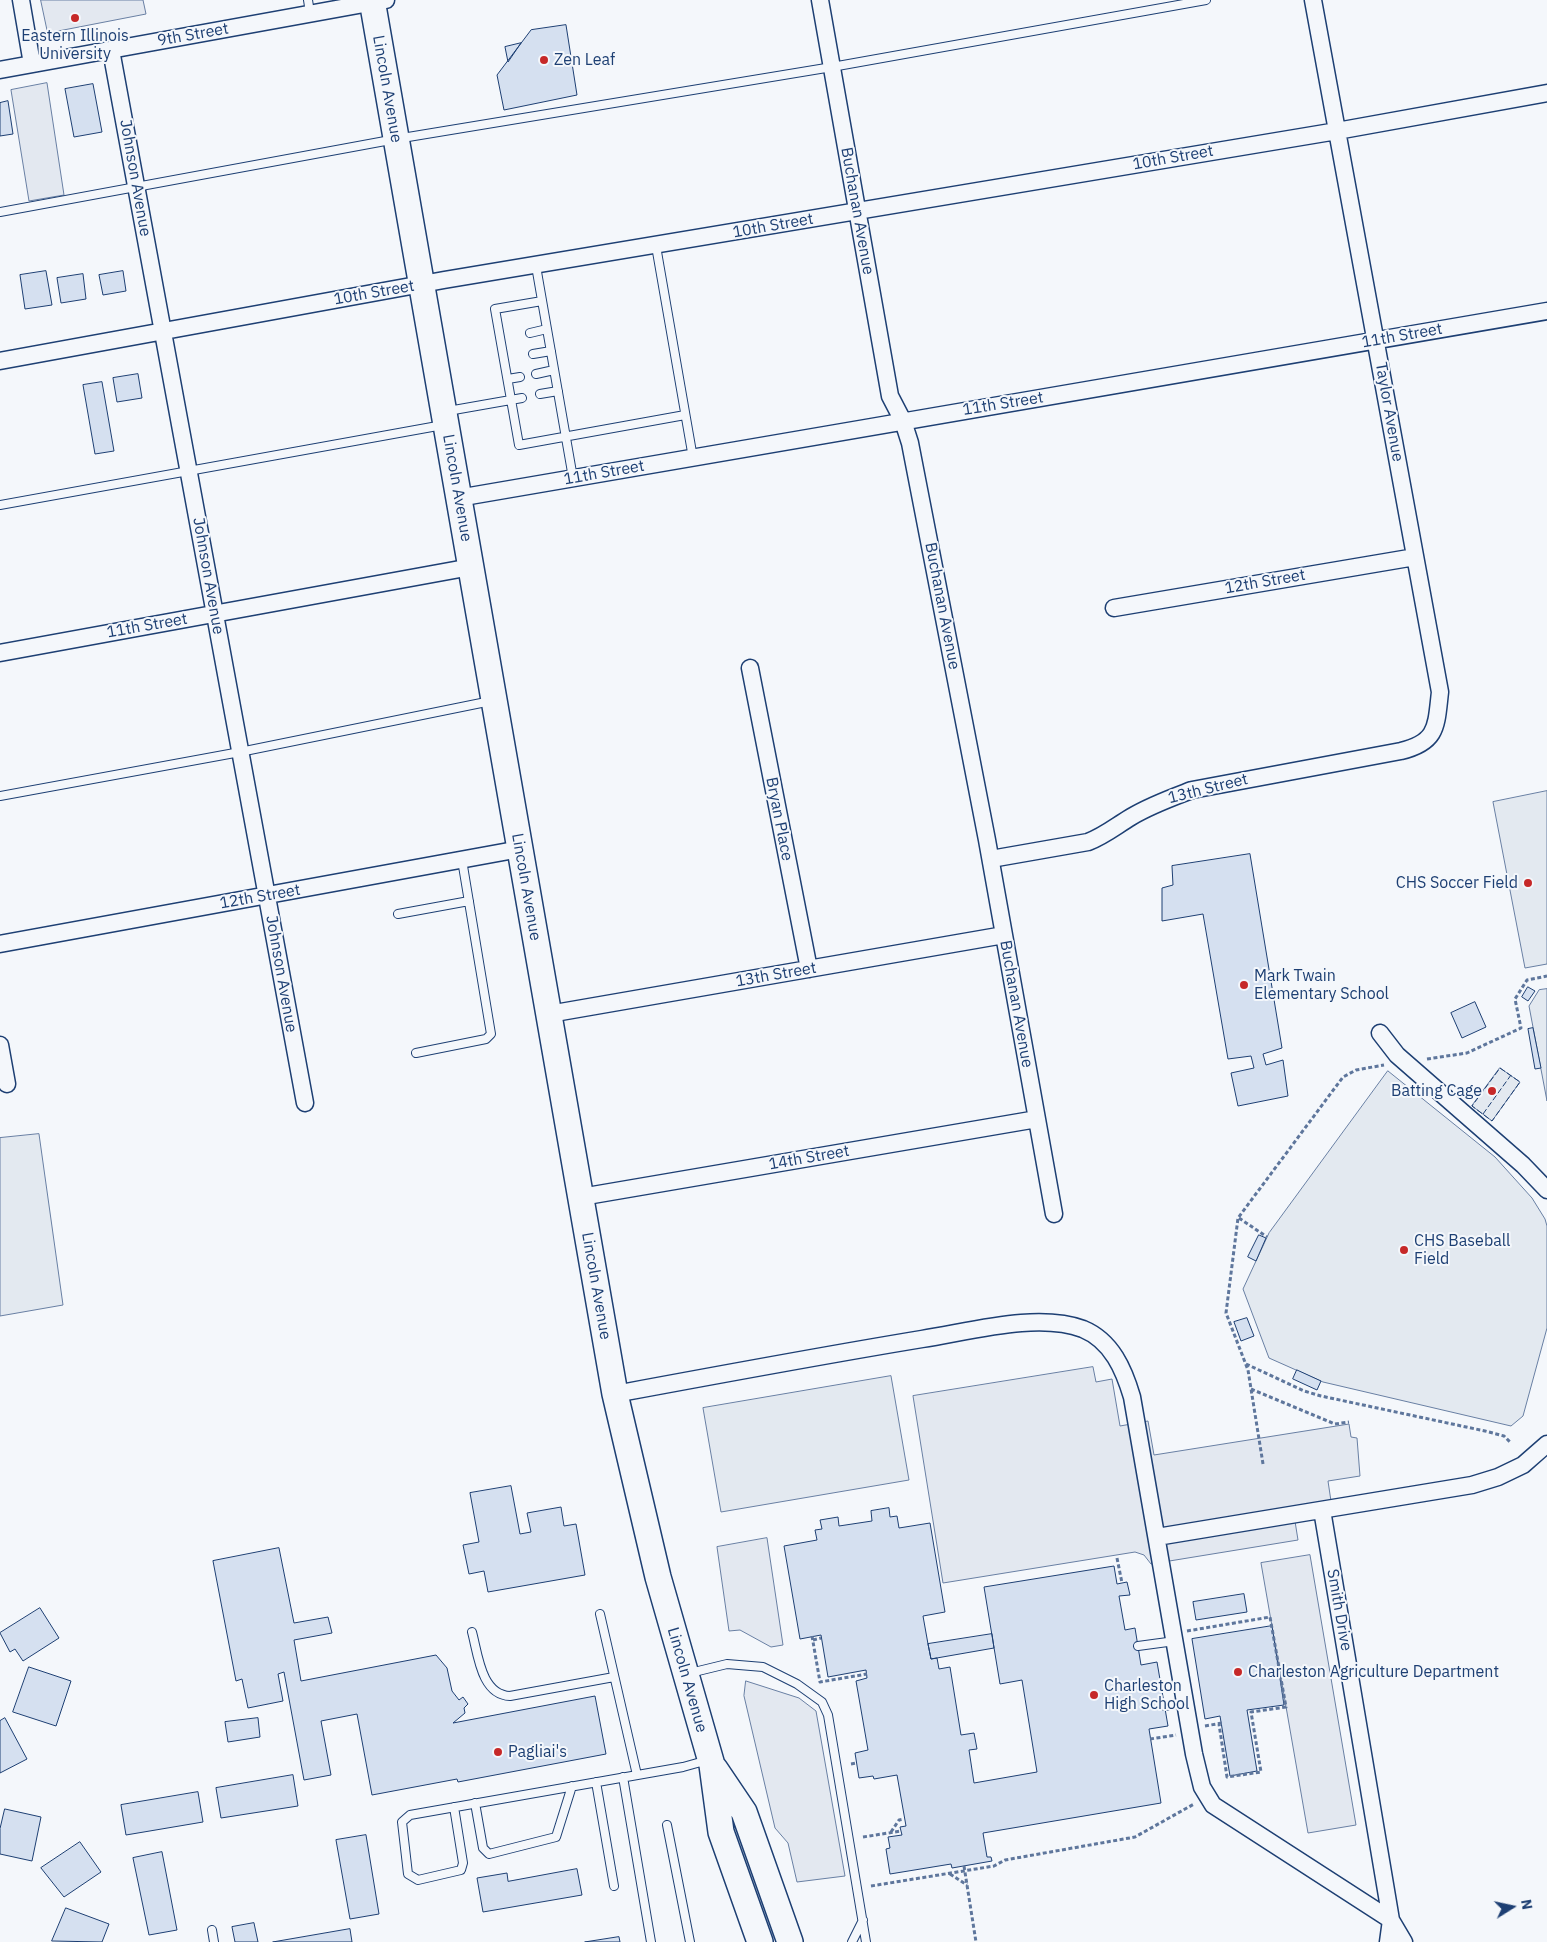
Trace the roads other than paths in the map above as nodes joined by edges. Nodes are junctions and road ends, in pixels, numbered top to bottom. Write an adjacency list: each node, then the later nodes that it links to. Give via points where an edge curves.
1 (21, 0): 8 (street)
2 (376, 0): 6 (street, 9th Street); 13 (main road, Lincoln Avenue)
3 (820, 0): 9 (street, Buchanan Avenue)
4 (1206, 0): 9 (lane)
5 (1313, 0): 12 (street, Taylor Avenue)
6 (309, 7): 7 (street, 9th Street)
7 (111, 50): 8 (street, 9th Street); 14 (street, Johnson Avenue)
8 (32, 64): 10 (street, 9th Street)
9 (832, 67): 13 (lane); 16 (street, Buchanan Avenue)
10 (0, 70)
11 (1547, 93): 12 (street, 10th Street)
12 (1337, 131): 16 (street, 10th Street); 27 (street, Taylor Avenue)
13 (396, 139): 14 (lane); 19 (main road, Lincoln Avenue)
14 (136, 187): 15 (lane); 23 (street, Johnson Avenue)
15 (0, 212)
16 (856, 212): 17 (street, 10th Street); 43 (street, Buchanan Avenue, via 890,396)
17 (656, 246): 18 (street, 10th Street); 41 (lane)
18 (536, 266): 19 (street, 10th Street); 20 (lane)
19 (421, 284): 23 (street, 10th Street); 42 (main road, Lincoln Avenue)
20 (542, 301): 22 (lane); 26 (lane, via 496,308)
21 (1547, 311): 27 (street, 11th Street)
22 (548, 330): 24 (lane); 28 (lane)
23 (163, 332): 32 (street, 10th Street); 46 (street, Johnson Avenue)
24 (530, 333)
25 (509, 336): 26 (lane)
26 (501, 337): 31 (lane)
27 (1375, 340): 43 (street, 11th Street); 50 (street, Taylor Avenue)
28 (551, 350): 29 (lane); 33 (lane)
29 (532, 354)
30 (514, 356): 31 (lane)
31 (504, 358): 36 (lane)
32 (0, 361)
33 (554, 370): 34 (lane); 37 (lane)
34 (536, 374)
35 (520, 377): 36 (lane)
36 (508, 379): 40 (lane)
37 (558, 391): 38 (lane); 44 (lane)
38 (540, 394)
39 (522, 398): 40 (lane)
40 (512, 400): 42 (lane); 44 (lane, via 520,445)
41 (685, 415): 44 (lane); 45 (lane)
42 (445, 418): 46 (lane); 48 (main road, Lincoln Avenue)
43 (903, 421): 45 (street, 11th Street); 61 (street, Buchanan Avenue, via 910,443)
44 (566, 436): 47 (lane)
45 (693, 458): 47 (street, 11th Street)
46 (189, 471): 49 (lane); 53 (street, Johnson Avenue)
47 (573, 478): 48 (street, 11th Street)
48 (458, 498): 51 (main road, Lincoln Avenue)
49 (0, 505)
50 (1415, 557): 52 (street, 12th Street); 57 (street, Taylor Avenue, via 1440,692 1437,720)
51 (471, 567): 53 (street, 11th Street); 56 (main road, Lincoln Avenue)
52 (1114, 608)
53 (215, 613): 54 (street, 11th Street); 58 (street, Johnson Avenue)
54 (0, 653)
55 (750, 668): 68 (street, Bryan Place)
56 (494, 700): 58 (lane); 60 (main road, Lincoln Avenue)
57 (1431, 736): 61 (street, 13th Street, via 1419,746 1401,751 1192,790 1131,817 1088,842)
58 (240, 752): 59 (lane); 63 (street, Johnson Avenue)
59 (0, 796)
60 (520, 849): 62 (street, 12th Street); 69 (main road, Lincoln Avenue)
61 (991, 859): 66 (street, Buchanan Avenue)
62 (462, 860): 63 (street, 12th Street); 64 (lane)
63 (267, 895): 67 (street, 12th Street); 74 (street, Johnson Avenue)
64 (469, 902): 65 (lane); 72 (lane, via 491,1034 486,1039)
65 (398, 914)
66 (1004, 935): 68 (street, 13th Street); 75 (street, Buchanan Avenue)
67 (0, 944)
68 (809, 969): 69 (street, 13th Street)
69 (549, 1014): 77 (main road, Lincoln Avenue)
70 (1380, 1033): 76 (street, via 1405,1062)
71 (0, 1045): 73 (street)
72 (416, 1053)
73 (7, 1084)
74 (305, 1103)
75 (1037, 1119): 77 (street, 14th Street); 78 (street, Buchanan Avenue)
76 (1547, 1190)
77 (580, 1197): 79 (main road, Lincoln Avenue)
78 (1054, 1214)
79 (615, 1394): 82 (street, via 1014,1324 1056,1323 1084,1330 1109,1348 1123,1368 1132,1397); 87 (main road, Lincoln Avenue)
80 (1547, 1444): 81 (street, via 1523,1465 1472,1485)
81 (1322, 1510): 82 (street); 99 (street, Smith Drive)
82 (1157, 1537): 85 (street)
83 (600, 1614): 88 (lane)
84 (472, 1632): 88 (lane, via 484,1676 500,1696)
85 (1180, 1636): 86 (lane); 89 (street)
86 (1138, 1646)
87 (684, 1674): 91 (main road, Lincoln Avenue); 102 (lane, via 727,1664 763,1667 822,1702 828,1715)
88 (614, 1678): 92 (lane)
89 (1186, 1702): 90 (lane); 101 (street, via 1202,1787 1213,1805)
90 (1165, 1706)
91 (711, 1762): 92 (lane); 108 (main road, Lincoln Avenue, via 721,1832); 109 (main road, Lincoln Avenue, via 744,1812)
92 (637, 1774): 93 (lane)
93 (623, 1777): 94 (lane); 106 (lane)
94 (596, 1782): 95 (lane); 100 (lane)
95 (572, 1786): 96 (lane); 96 (lane, via 556,1837 489,1854 482,1848)
96 (475, 1803): 97 (lane)
97 (454, 1807): 97 (lane, via 410,1815 402,1822 408,1874 418,1880 461,1870 463,1864)
98 (667, 1825): 107 (lane)
99 (1383, 1872): 101 (street, via 1379,1886 1372,1892); 103 (street, Smith Drive)
100 (614, 1886)
101 (1349, 1893): 103 (street)
102 (863, 1920): 110 (lane); 111 (lane)
103 (1391, 1920): 112 (street); 113 (street, Smith Drive)
104 (212, 1930): 105 (lane)
105 (214, 1942)
106 (651, 1942)
107 (690, 1942)
108 (760, 1942)
109 (790, 1942)
110 (852, 1942)
111 (866, 1942)
112 (1388, 1942)
113 (1404, 1942)

